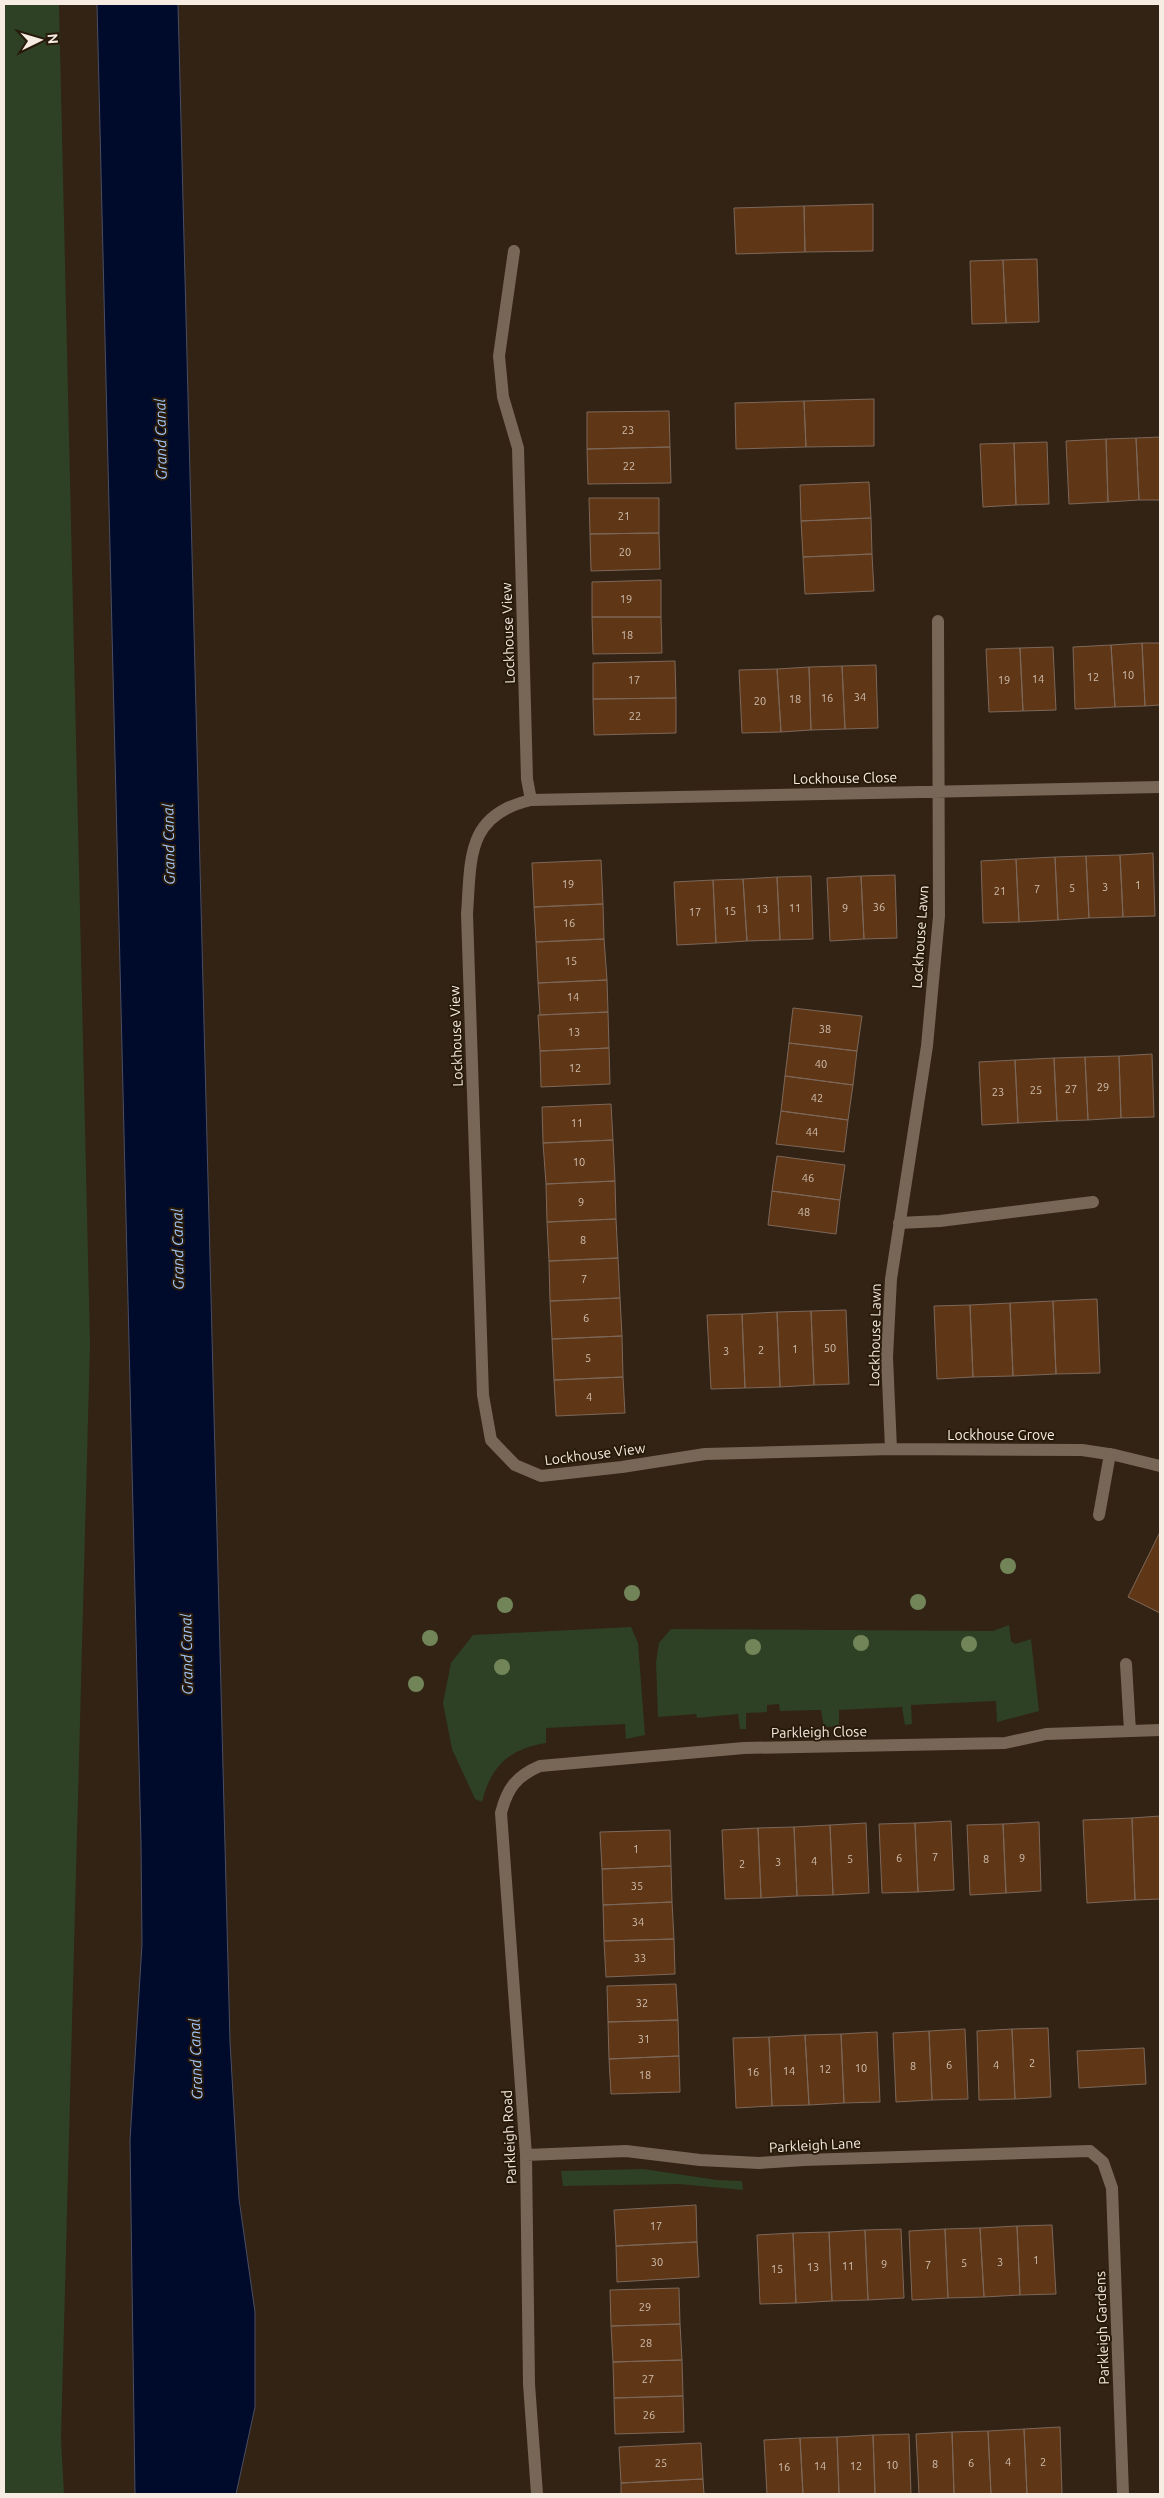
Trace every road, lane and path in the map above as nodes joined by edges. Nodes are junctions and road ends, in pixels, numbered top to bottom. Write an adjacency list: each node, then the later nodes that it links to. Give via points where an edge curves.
1 (514, 251): 5 (street, Lockhouse View, via 499,356 503,397 518,448 527,779)
2 (938, 621): 4 (street, Lockhouse Lawn)
3 (1160, 787): 4 (street, Lockhouse Close)
4 (938, 791): 5 (street, Lockhouse Close); 7 (street, Lockhouse Lawn, via 939,916 927,1046)
5 (531, 800): 8 (street, Lockhouse View, via 498,811 481,829 471,860 467,914 482,1395 490,1440 515,1465 541,1476 705,1454)
6 (1093, 1202): 7 (street)
7 (899, 1223): 8 (street, Lockhouse Lawn, via 891,1279 886,1356)
8 (891, 1449): 9 (street, Lockhouse Grove, via 1082,1450)
9 (1110, 1454): 10 (street, Lockhouse Grove); 11 (street)
10 (1160, 1466)
11 (1099, 1515)
12 (1126, 1664): 13 (street)
13 (1130, 1730): 14 (street, Parkleigh Close); 15 (street, Parkleigh Close, via 1046,1734 1005,1743 744,1748 540,1766 525,1772)
14 (1160, 1730)
15 (514, 1782): 16 (street, Parkleigh Road, via 505,1796 502,1813)
16 (526, 2156): 17 (street, Parkleigh Lane, via 626,2151 759,2163 1090,2151); 18 (street, Parkleigh Road, via 529,2384)
17 (1103, 2162): 19 (street, Parkleigh Gardens, via 1112,2188)
18 (537, 2494)
19 (1123, 2494)

